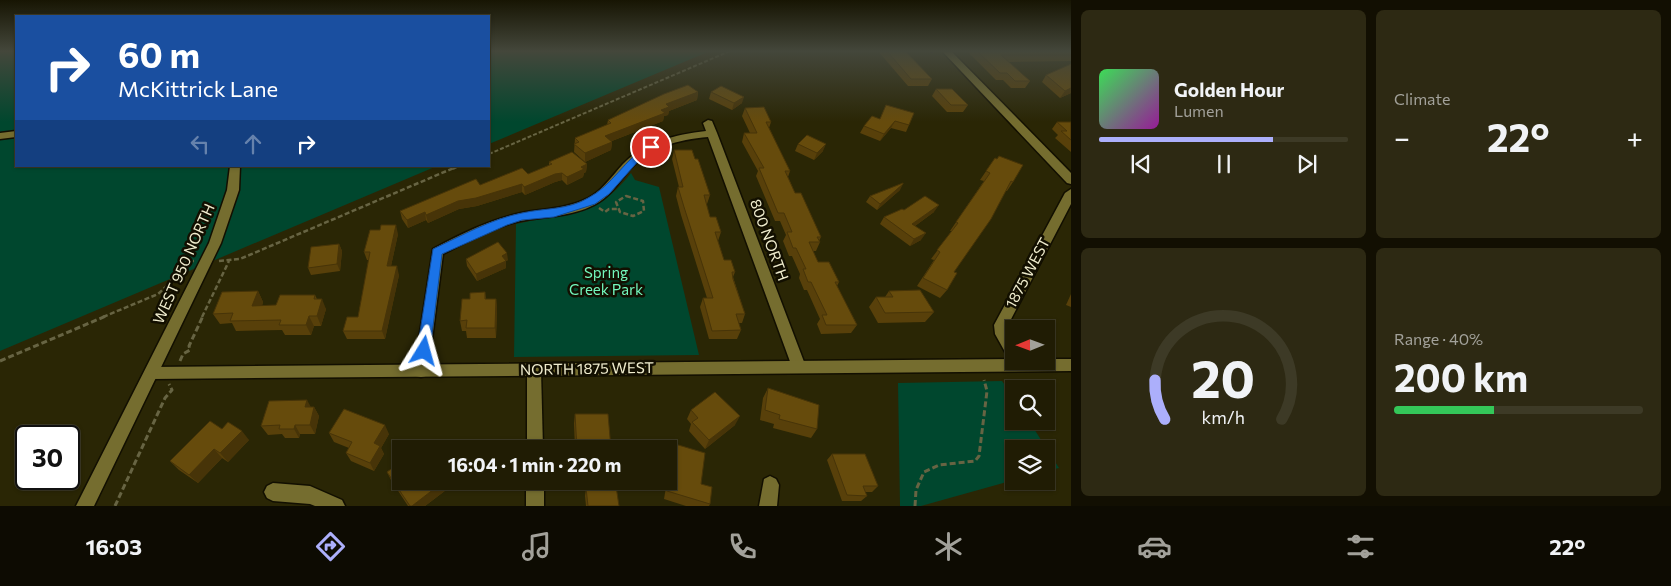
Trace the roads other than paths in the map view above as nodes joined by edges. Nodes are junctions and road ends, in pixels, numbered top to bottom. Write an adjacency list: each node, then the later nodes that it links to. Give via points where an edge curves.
1 (969, 75): 7 (street)
2 (15, 126): 3 (street)
3 (0, 128)
4 (15, 134): 5 (street)
5 (0, 136)
6 (235, 167): 16 (street, WEST 950 NORTH, via 233,190 215,243)
7 (1071, 180)
8 (1071, 193): 9 (street, 1875 WEST, via 1001,325)
9 (1005, 339)
10 (1005, 361): 13 (street, NORTH 1875 WEST)
11 (1055, 364): 12 (street)
12 (1071, 365)
13 (799, 367): 14 (street, NORTH 1875 WEST); 15 (street, 800 NORTH, via 710,128 651,147 591,202 554,213 522,216 503,222 437,252)
14 (534, 370): 15 (street, NORTH 1875 WEST); 17 (street)
15 (421, 371): 16 (street, NORTH 1875 WEST)
16 (152, 373): 21 (street, WEST 950 NORTH)
17 (535, 440)
18 (770, 485): 24 (street)
19 (535, 490): 23 (street)
20 (273, 492): 22 (street, via 310,495)
21 (85, 506)
22 (336, 506)
23 (535, 506)
24 (768, 506)

